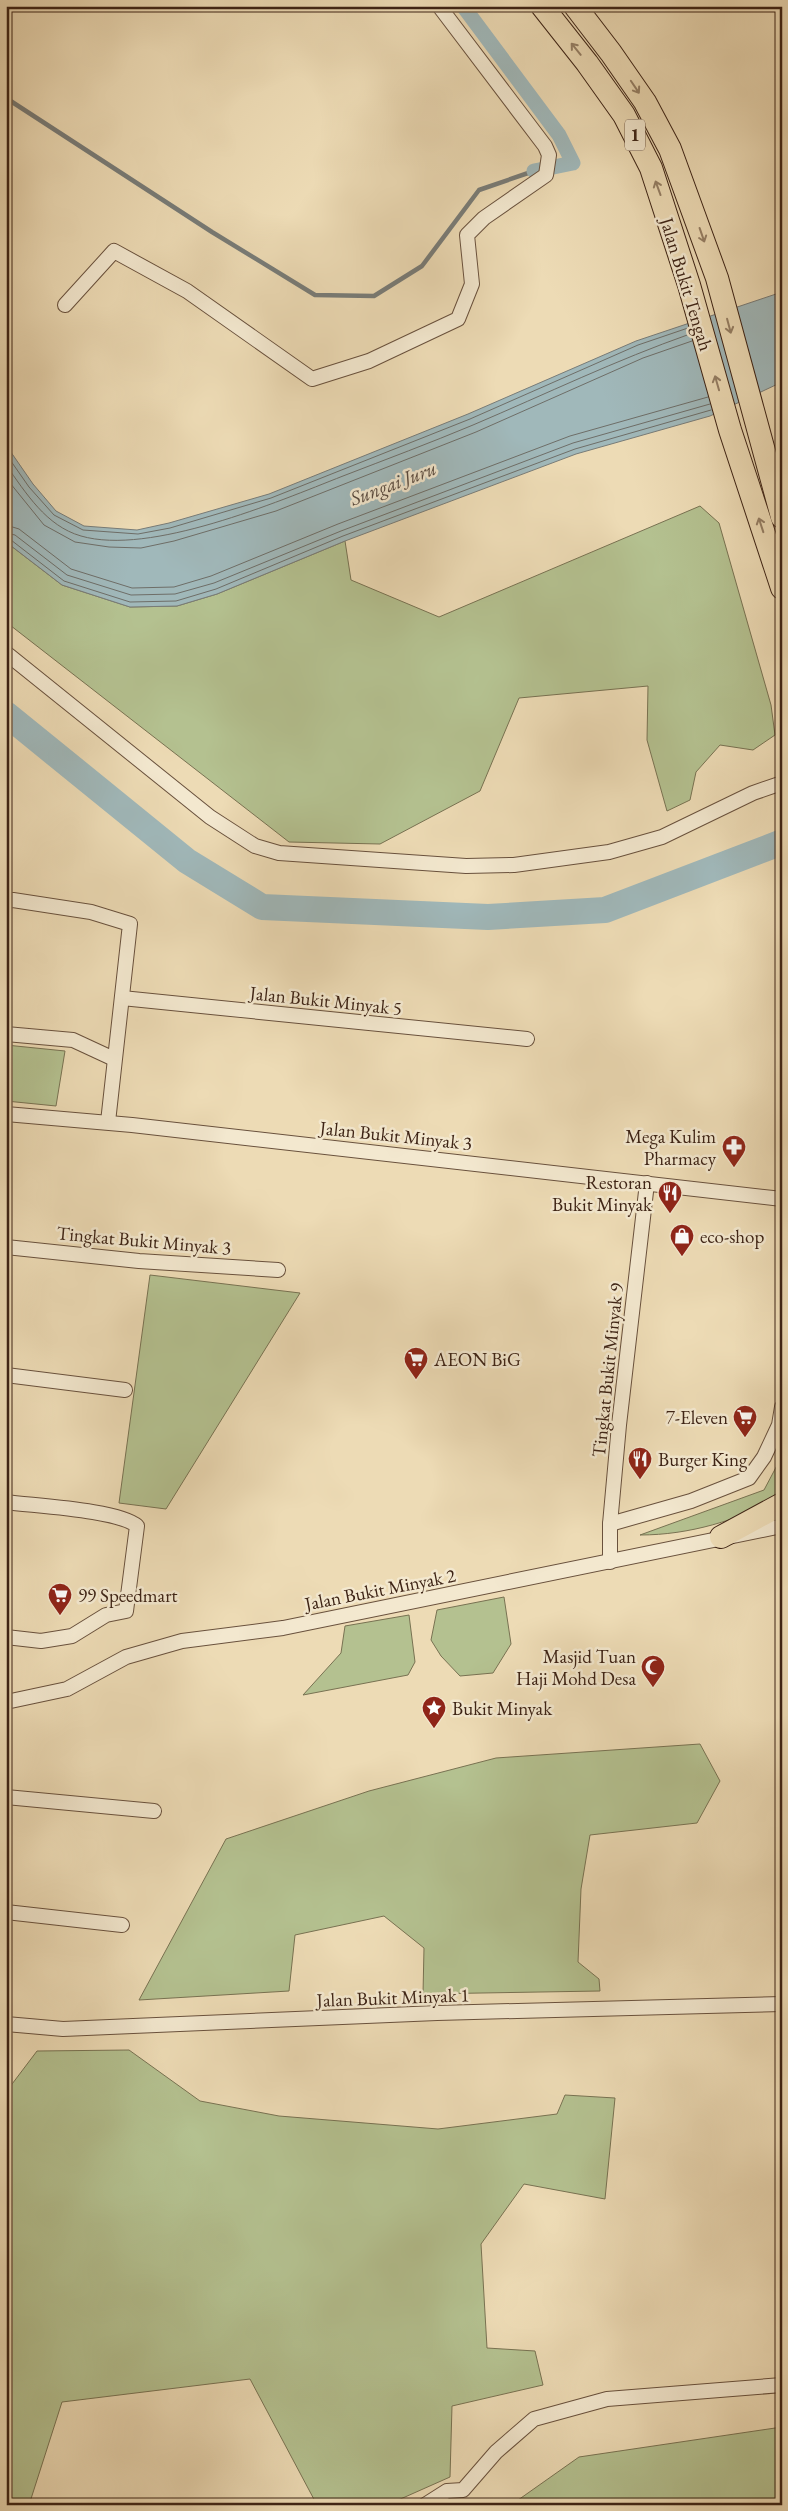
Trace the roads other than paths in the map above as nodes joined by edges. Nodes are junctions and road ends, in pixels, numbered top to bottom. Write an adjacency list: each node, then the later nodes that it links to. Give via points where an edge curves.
1 (439, 6): 4 (street, via 549,154 547,169 467,235 472,284 458,319 369,361 312,379 187,290 114,251)
2 (542, 6): 6 (highway, Jalan Bukit Tengah / 1, one-way to 2, via 730,430 660,194 639,143 624,115)
3 (575, 6): 5 (highway, Jalan Bukit Tengah / 1, one-way to 5, via 645,102 670,149 717,278)
4 (66, 305)
5 (782, 517)
6 (782, 588)
7 (6, 653): 8 (street, via 210,817 255,846 279,853 466,866 514,865 609,852 662,837 753,793)
8 (782, 783)
9 (6, 901): 10 (street, via 91,912 130,924)
10 (122, 998): 12 (street, Jalan Bukit Minyak 5); 13 (street)
11 (6, 1034): 13 (street, via 73,1040)
12 (527, 1039)
13 (114, 1059): 15 (street)
14 (6, 1114): 15 (street, Jalan Bukit Minyak 3)
15 (108, 1122): 16 (street, Jalan Bukit Minyak 3)
16 (647, 1183): 17 (street, Jalan Bukit Minyak 3); 25 (street, Tingkat Bukit Minyak 9)
17 (782, 1199)
18 (6, 1247): 19 (street, Tingkat Bukit Minyak 3, via 139,1261)
19 (278, 1270)
20 (6, 1375): 21 (street)
21 (125, 1390)
22 (782, 1407): 25 (street, via 779,1425 764,1457 749,1478 691,1501)
23 (6, 1502): 29 (street, via 111,1515 130,1520 137,1526 126,1610 106,1615 72,1636 41,1641)
24 (782, 1504): 27 (highway)
25 (610, 1524): 28 (street, Tingkat Bukit Minyak 9)
26 (777, 1528): 27 (street, Jalan Bukit Minyak 2)
27 (720, 1537): 28 (street, Jalan Bukit Minyak 2)
28 (610, 1562): 30 (street, Jalan Bukit Minyak 2, via 283,1628 182,1642 126,1657 67,1689)
29 (6, 1637)
30 (6, 1702)
31 (6, 1797): 32 (street)
32 (154, 1811)
33 (6, 1912): 34 (street)
34 (122, 1926)
35 (782, 2004): 36 (street, Jalan Bukit Minyak 1, via 437,2013 63,2029)
36 (6, 2024)
37 (782, 2385): 38 (street, via 608,2399 534,2419 496,2452)
38 (463, 2490): 39 (street, via 446,2491); 40 (street)
39 (425, 2505)
40 (459, 2505)

